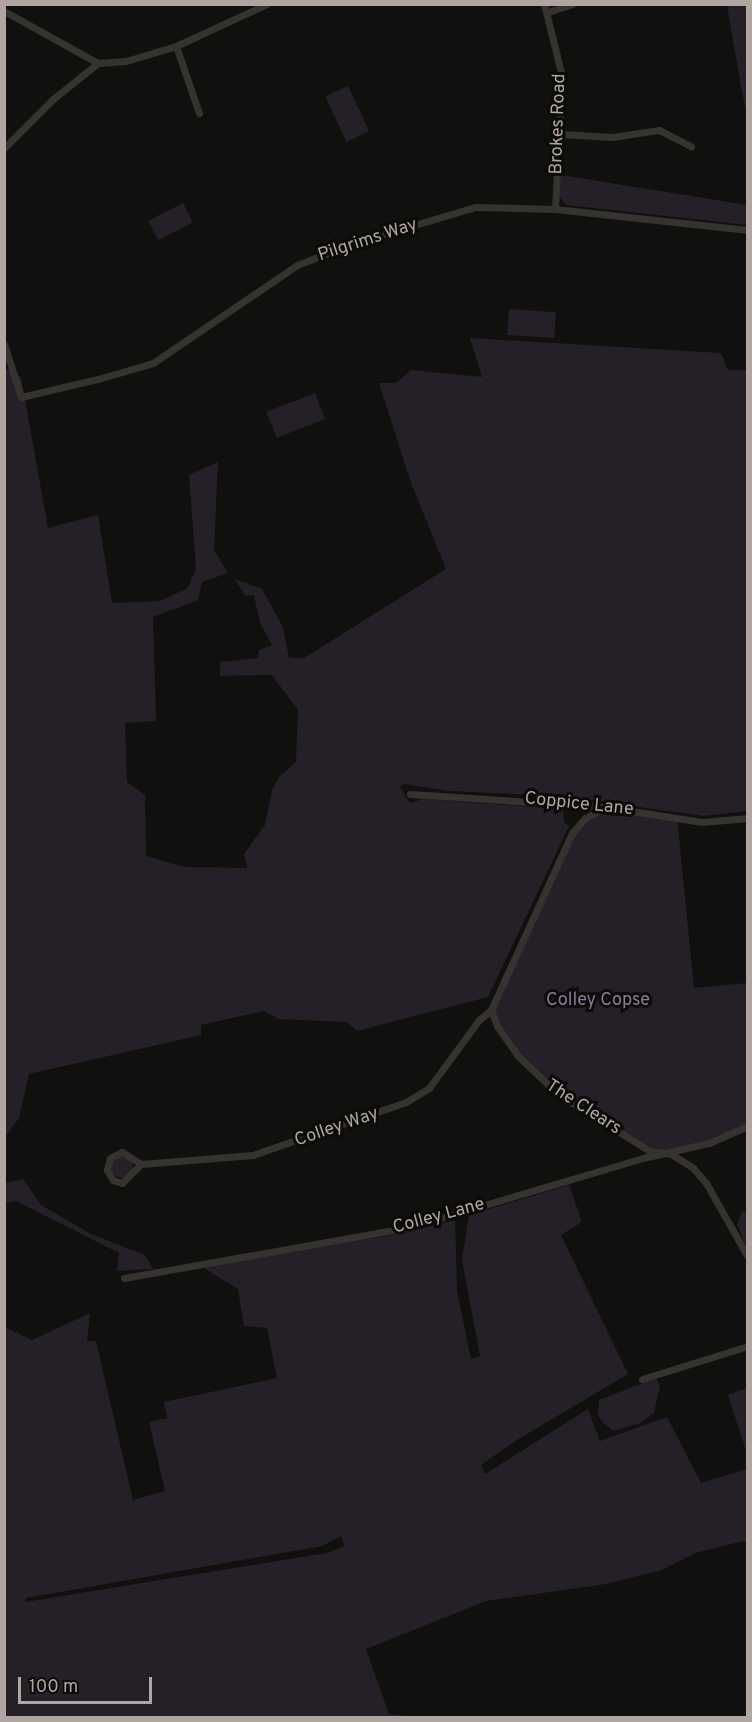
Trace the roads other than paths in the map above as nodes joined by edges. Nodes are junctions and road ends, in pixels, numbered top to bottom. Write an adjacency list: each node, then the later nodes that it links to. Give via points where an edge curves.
1 (267, 4): 5 (street)
2 (572, 4): 3 (street)
3 (546, 8): 8 (street, Brokes Road, via 562,76)
4 (4, 11): 6 (street)
5 (176, 46): 6 (street, via 126,61); 7 (street)
6 (98, 63): 10 (street, via 53,99)
7 (199, 113)
8 (561, 134): 9 (street, via 612,137 659,130); 11 (street, Brokes Road)
9 (691, 146)
10 (4, 148)
11 (555, 209): 12 (street, Pilgrims Way); 13 (street, Pilgrims Way, via 475,207 357,242 297,265 153,363 21,397)
12 (747, 230)
13 (4, 344)
14 (410, 794): 15 (street, Coppice Lane)
15 (606, 807): 16 (street, Coppice Lane, via 702,822); 17 (street, via 585,818 572,833)
16 (747, 818)
17 (491, 1010): 19 (street, The Clears, via 518,1056 558,1094 650,1150); 20 (street, Colley Way, via 479,1020 429,1088 390,1109 253,1155)
18 (747, 1126): 19 (street, Colley Lane)
19 (671, 1154): 21 (street, The Clears, via 693,1168 706,1183); 22 (street, Colley Lane, via 643,1158 410,1227)
20 (141, 1164): 20 (street, Colley Way, via 120,1183 107,1170 110,1158 118,1153 126,1153)
21 (747, 1257)
22 (123, 1278)
23 (747, 1346): 24 (street)
24 (642, 1379)

